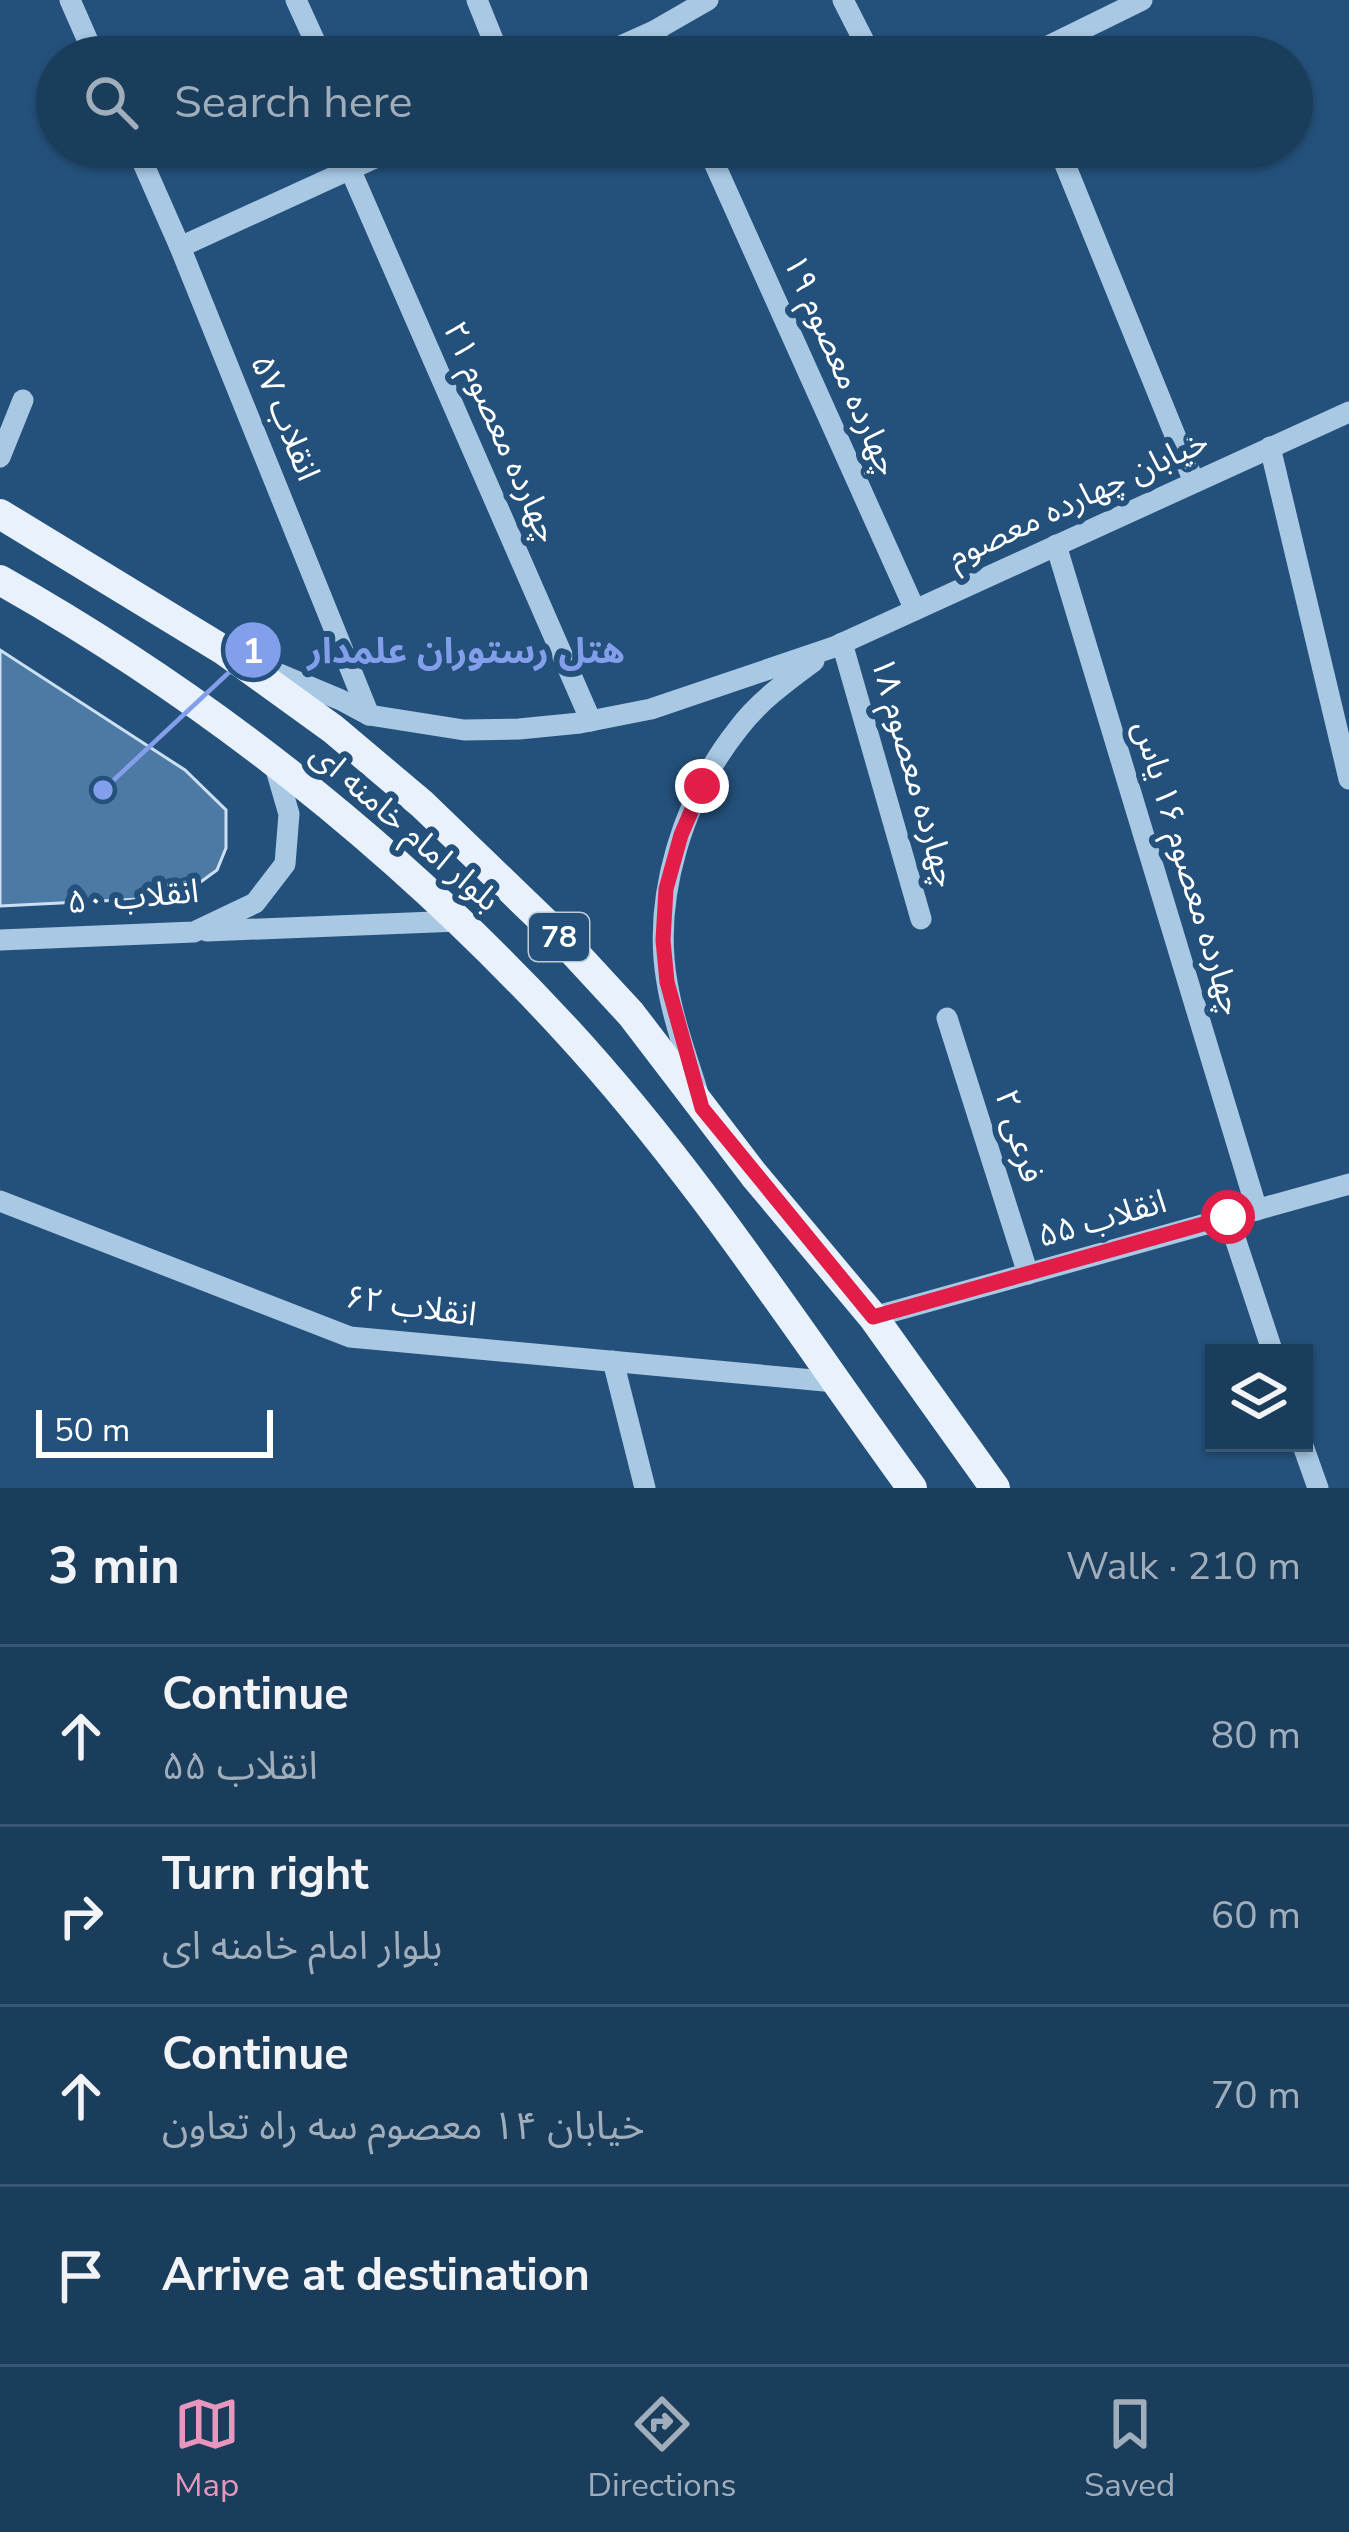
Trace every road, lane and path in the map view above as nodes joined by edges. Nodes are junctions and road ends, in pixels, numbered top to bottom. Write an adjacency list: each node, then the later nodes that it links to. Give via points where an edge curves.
1 (70, 0): 8 (street)
2 (296, 0): 9 (street)
3 (477, 0): 10 (street)
4 (708, 0): 7 (street)
5 (843, 0): 13 (street)
6 (1142, 0): 14 (street)
7 (654, 31): 11 (street); 12 (street)
8 (86, 36)
9 (312, 36)
10 (492, 36)
11 (643, 36)
12 (656, 36)
13 (861, 36)
14 (1069, 36)
15 (145, 168): 20 (street, انقلاب ۵۷)
16 (342, 168): 20 (street)
17 (365, 168): 33 (street, چهارده معصوم ۲۱)
18 (716, 168): 29 (street, چهارده معصوم ۱۹)
19 (1067, 168): 25 (street)
20 (180, 247): 32 (street, انقلاب ۵۷)
21 (23, 400): 24 (street)
22 (1349, 412): 23 (street, خیابان چهارده معصوم)
23 (1270, 447): 25 (street, خیابان چهارده معصوم); 35 (street)
24 (0, 457)
25 (1195, 482): 27 (street, خیابان چهارده معصوم)
26 (0, 514): 31 (main road, بلوار امام خامنه ای / 78)
27 (1056, 545): 29 (street, خیابان چهارده معصوم); 44 (street, چهارده معصوم ۱۶ یاس)
28 (0, 580): 34 (main road, بلوار امام خامنه ای / 78)
29 (915, 610): 30 (street, خیابان چهارده معصوم)
30 (838, 645): 33 (street, via 651,709); 36 (street, چهارده معصوم ۱۸); 41 (street, via 738,729 681,835 663,940)
31 (225, 651): 32 (street); 41 (main road, بلوار امام خامنه ای / 78, via 435,817 631,1014)
32 (369, 715): 33 (street, via 464,730)
33 (591, 721)
34 (273, 758): 37 (main road, بلوار امام خامنه ای / 78); 38 (street, انقلاب ۵۰, via 289,814 285,864 255,903)
35 (1349, 779)
36 (921, 919)
37 (459, 920): 38 (street); 50 (main road, بلوار امام خامنه ای / 78, via 663,1145)
38 (194, 932): 39 (street, انقلاب ۵۰)
39 (0, 940)
40 (947, 1018): 46 (street, فرعی ۲)
41 (702, 1108): 47 (main road, بلوار امام خامنه ای / 78)
42 (1349, 1184): 44 (street, انقلاب ۵۵)
43 (0, 1201): 49 (street, انقلاب ۶۲, via 350,1337)
44 (1257, 1210): 45 (street, انقلاب ۵۵)
45 (1228, 1217): 46 (street, انقلاب ۵۵); 48 (street)
46 (1028, 1274): 47 (street, انقلاب ۵۵)
47 (873, 1317): 54 (main road, بلوار امام خامنه ای / 78)
48 (1270, 1344)
49 (613, 1361): 50 (street, انقلاب ۶۲); 52 (street)
50 (835, 1382): 53 (main road, بلوار امام خامنه ای / 78)
51 (1305, 1452): 55 (street)
52 (645, 1488)
53 (912, 1488)
54 (995, 1488)
55 (1318, 1488)

